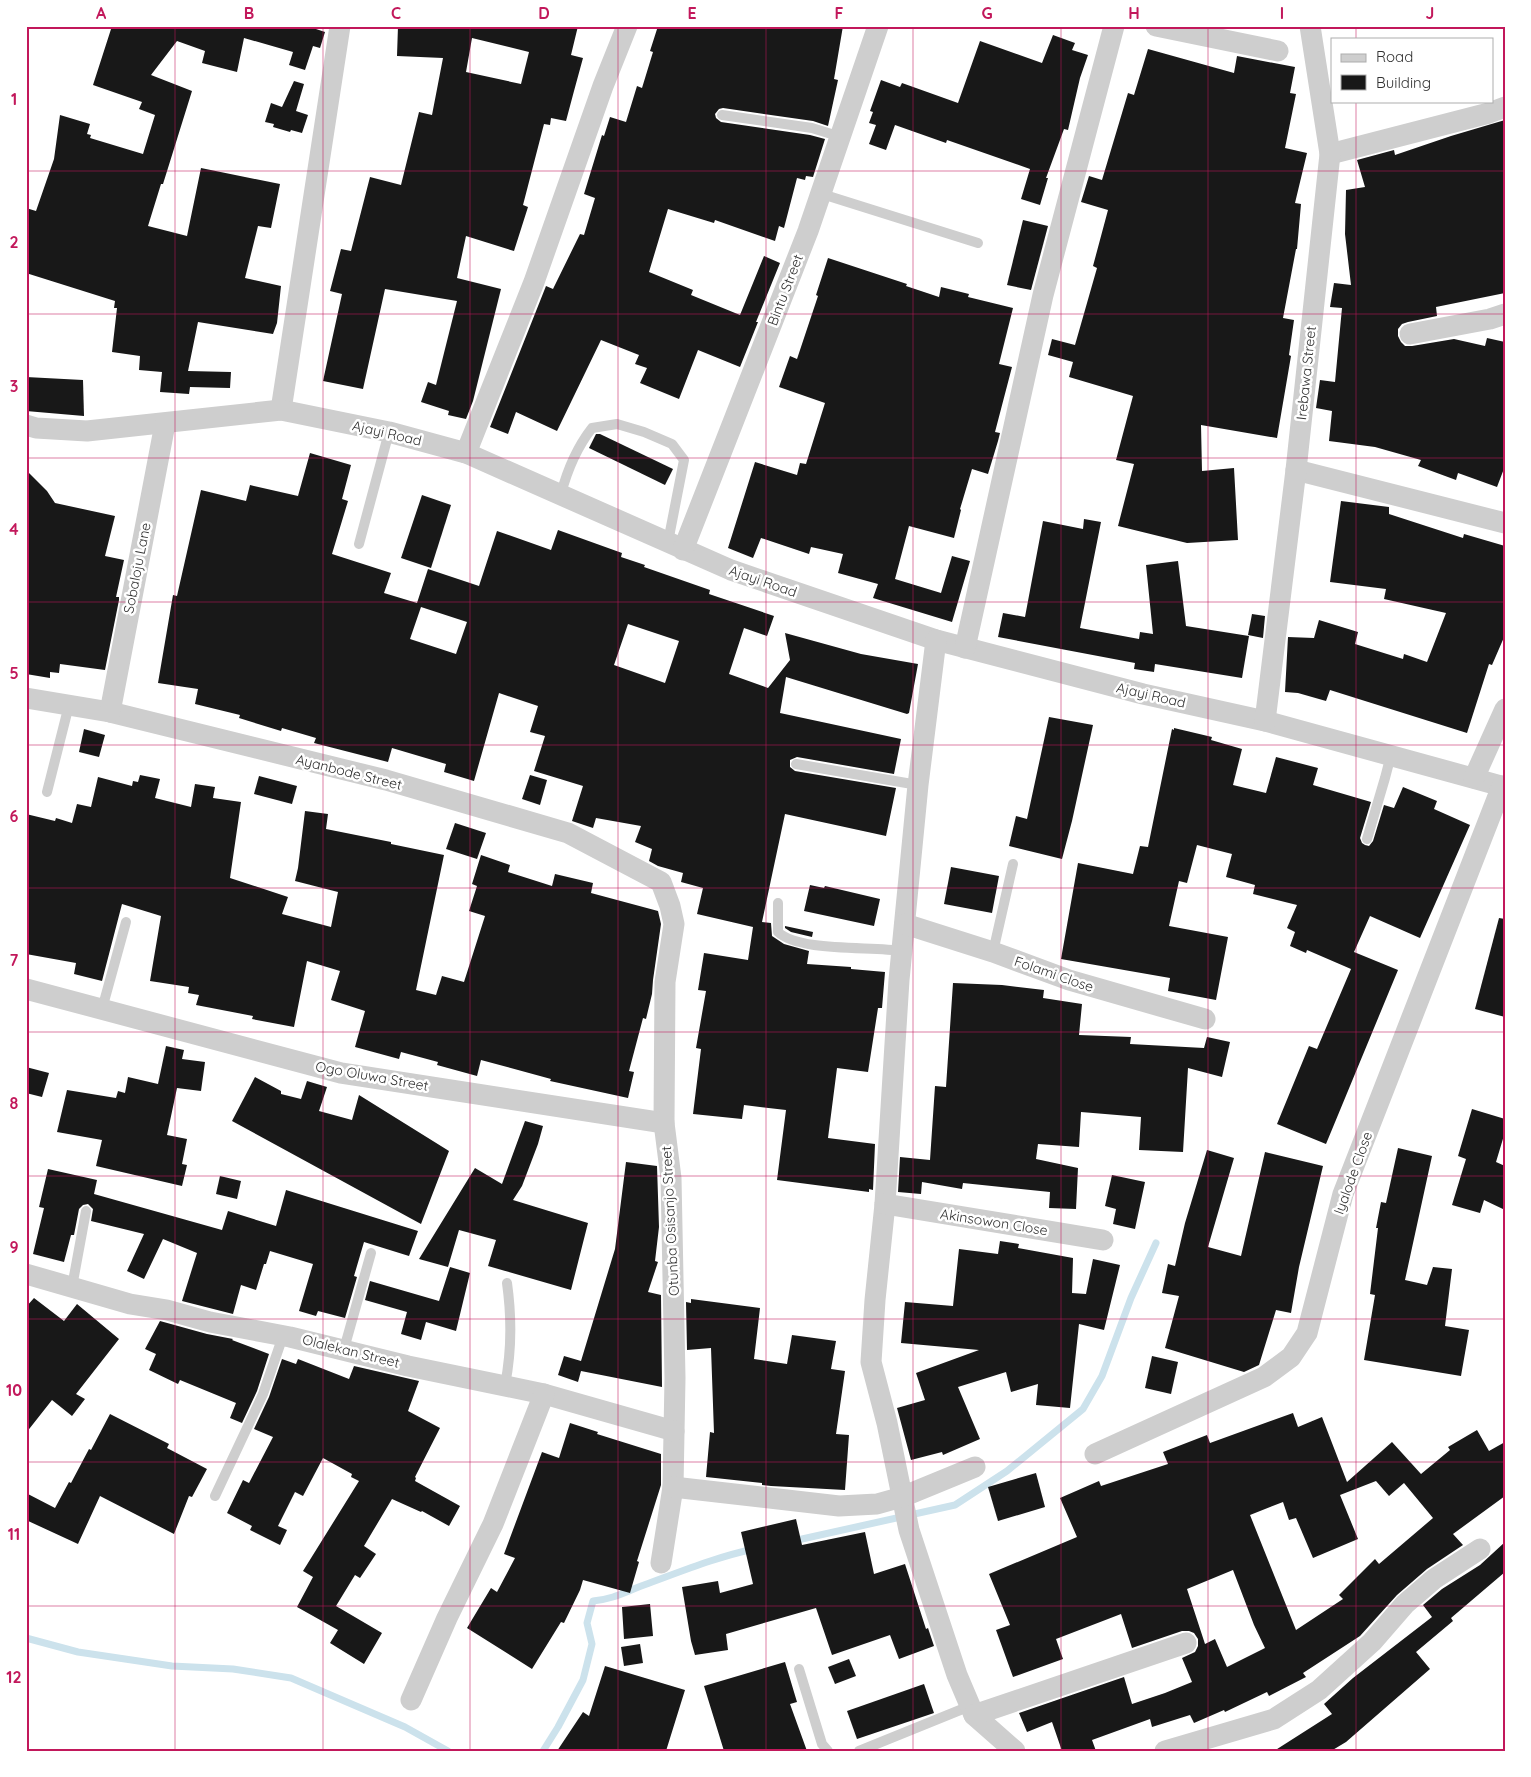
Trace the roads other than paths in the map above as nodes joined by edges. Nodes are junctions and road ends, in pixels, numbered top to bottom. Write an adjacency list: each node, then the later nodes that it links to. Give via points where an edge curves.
1 (340, 26): 16 (street)
2 (627, 26): 20 (street, via 534,282)
3 (878, 26): 10 (street, Bintu Street)
4 (1114, 26): 27 (street, via 1043,295)
5 (1156, 26): 7 (street)
6 (1310, 26): 11 (street, Irebawa Street)
7 (1278, 51)
8 (1505, 107): 11 (street)
9 (722, 114): 10 (lane, via 812,128)
10 (842, 137): 12 (street, Bintu Street)
11 (1330, 154): 21 (street, Irebawa Street)
12 (822, 194): 13 (lane); 25 (street, Bintu Street)
13 (978, 243)
14 (1505, 314): 15 (street)
15 (1410, 334)
16 (280, 410): 17 (street, Ajayi Road); 19 (street, Ajayi Road)
17 (165, 424): 18 (street, Ajayi Road, via 87,431); 31 (street, Sobaloju Lane)
18 (26, 425)
19 (389, 432): 20 (street, Ajayi Road); 24 (lane)
20 (466, 453): 22 (street, Ajayi Road)
21 (1296, 470): 23 (street); 32 (street, Irebawa Street)
22 (561, 494): 25 (street, Ajayi Road); 25 (lane, via 584,438 592,428 617,424 672,444 684,460)
23 (1505, 523)
24 (359, 544)
25 (676, 546): 26 (street, Ajayi Road, via 731,570)
26 (936, 640): 27 (street, Ajayi Road); 36 (street)
27 (965, 648): 32 (street, Ajayi Road, via 1143,694)
28 (26, 698): 29 (street, Ayanbode Street)
29 (69, 705): 31 (street, Ayanbode Street); 38 (lane)
30 (1505, 709): 35 (street)
31 (110, 712): 41 (street, Ayanbode Street, via 386,780 568,833)
32 (1265, 721): 33 (street, Ajayi Road)
33 (1390, 755): 35 (street, Ajayi Road); 39 (lane)
34 (796, 764): 36 (lane)
35 (1474, 778): 37 (street, Ajayi Road)
36 (918, 785): 44 (street)
37 (1503, 787): 63 (street, Iyalode Close, via 1343,1194 1307,1333 1291,1357 1264,1377)
38 (47, 792)
39 (1367, 839)
40 (1013, 864): 46 (lane)
41 (661, 882): 50 (street, Otunba Osisanjo Street, via 674,924 665,982)
42 (778, 903): 45 (lane, via 778,932 785,937 812,946)
43 (126, 922): 48 (lane)
44 (905, 924): 45 (street); 46 (street, Folami Close)
45 (902, 951): 51 (street)
46 (993, 952): 49 (street, Folami Close, via 1069,980)
47 (26, 989): 48 (street, Ogo Oluwa Street)
48 (102, 1009): 50 (street, Ogo Oluwa Street, via 341,1073)
49 (1205, 1019)
50 (664, 1123): 62 (street, Otunba Osisanjo Street, via 671,1178)
51 (885, 1204): 53 (street, Akinsowon Close); 67 (street, via 871,1362)
52 (86, 1211): 57 (lane)
53 (1103, 1240)
54 (371, 1254): 59 (lane)
55 (26, 1274): 57 (street, Olalekan Street)
56 (507, 1283): 60 (lane, via 511,1313 510,1358)
57 (72, 1287): 58 (street, Olalekan Street, via 130,1304)
58 (283, 1336): 59 (street, Olalekan Street); 66 (lane, via 263,1394)
59 (344, 1349): 60 (street, Olalekan Street, via 408,1366)
60 (505, 1385): 61 (street, Olalekan Street)
61 (544, 1394): 62 (street, Olalekan Street); 72 (street, via 493,1524)
62 (674, 1431): 65 (street, Otunba Osisanjo Street)
63 (1096, 1454)
64 (975, 1467): 67 (street)
65 (673, 1486): 67 (street, via 839,1506 877,1504); 69 (street, Otunba Osisanjo Street)
66 (215, 1496)
67 (906, 1512): 73 (street, via 957,1675)
68 (1480, 1549): 77 (street, via 1434,1579 1405,1604 1372,1642 1319,1690 1274,1719)
69 (661, 1563)
70 (1186, 1643): 73 (street)
71 (799, 1669): 74 (lane, via 822,1744)
72 (411, 1700)
73 (972, 1710): 75 (lane); 76 (street)
74 (828, 1751)
75 (860, 1751)
76 (1015, 1751)
77 (1165, 1751)

